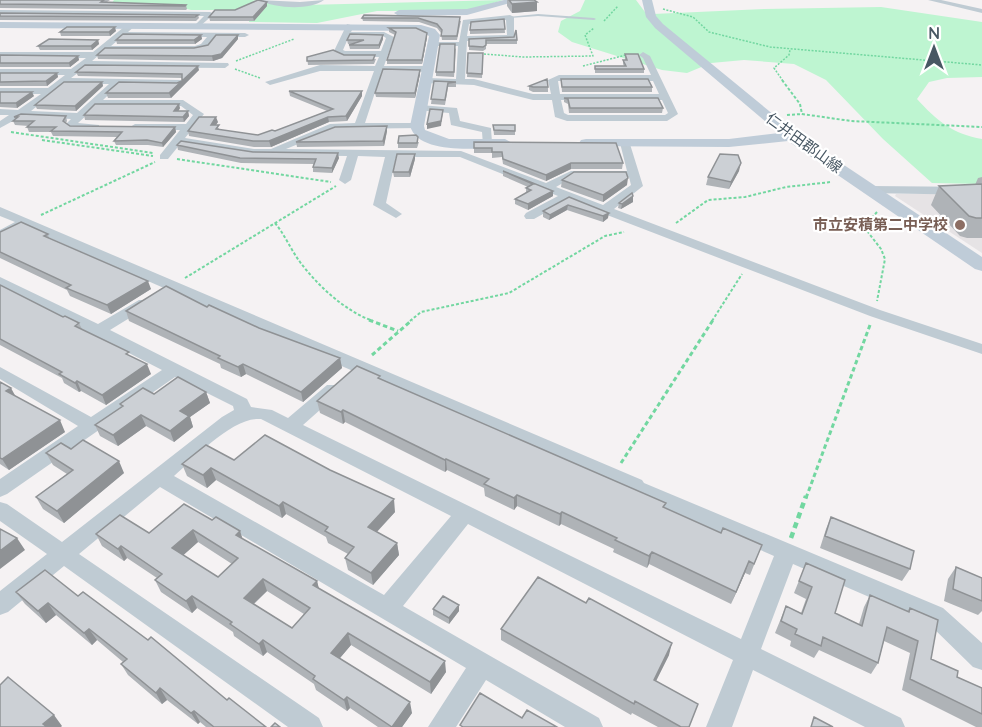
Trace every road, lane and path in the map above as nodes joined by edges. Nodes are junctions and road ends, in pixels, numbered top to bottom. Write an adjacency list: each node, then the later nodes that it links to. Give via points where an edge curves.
1 (261, 0): 2 (street)
2 (321, 0)
3 (516, 0): 11 (street, via 467,12)
4 (931, 0): 8 (street)
5 (91, 3): 10 (street)
6 (648, 4): 28 (path, via 693,17 719,36); 57 (street, 仁井田郡山線, via 651,17 659,26)
7 (618, 6): 30 (path, via 585,35 591,57)
8 (982, 11)
9 (0, 12): 10 (street)
10 (77, 12): 16 (street); 18 (street, via 210,14)
11 (385, 14)
12 (365, 16): 20 (street)
13 (510, 17): 14 (lane); 26 (street, via 466,22); 26 (street, via 511,37)
14 (594, 19)
15 (0, 25): 16 (street)
16 (57, 25): 17 (street)
17 (132, 25): 18 (street); 23 (street)
18 (199, 25): 19 (street)
19 (302, 26): 20 (street); 35 (path, via 290,42)
20 (348, 30): 25 (street, via 421,28 435,34); 29 (street, via 386,34 390,37); 29 (street, via 338,51)
21 (214, 34): 22 (street); 23 (street); 27 (street, via 204,46 195,48)
22 (245, 35)
23 (117, 37): 24 (street); 27 (street)
24 (93, 40)
25 (434, 44): 26 (street); 41 (street)
26 (463, 45): 30 (lane); 44 (street)
27 (104, 48): 33 (street)
28 (790, 49): 36 (path); 56 (path, via 789,55 774,68 800,104)
29 (384, 54): 38 (street)
30 (484, 54)
31 (0, 55): 33 (street)
32 (643, 55): 37 (path); 42 (street)
33 (94, 56): 34 (street)
34 (84, 64): 35 (street); 40 (street)
35 (225, 65): 47 (path)
36 (982, 65)
37 (578, 67)
38 (379, 69): 41 (street); 47 (street, via 318,68); 60 (street)
39 (0, 72): 40 (street)
40 (73, 72): 43 (street)
41 (428, 75): 44 (street); 53 (street)
42 (655, 78): 50 (street, via 559,78 553,81); 51 (street)
43 (62, 81): 45 (street); 49 (street)
44 (459, 81): 50 (street, via 531,97)
45 (117, 82): 46 (street); 52 (street)
46 (178, 82)
47 (270, 82)
48 (0, 91): 49 (street)
49 (49, 91): 55 (street)
50 (556, 97): 51 (street); 51 (street, via 559,115 567,118 667,118 673,114)
51 (665, 97)
52 (93, 103): 58 (street); 64 (street, via 183,103 199,114)
53 (420, 108): 61 (street); 70 (street, via 454,110 455,123 486,130)
54 (0, 112): 55 (street)
55 (21, 114): 58 (street); 59 (street)
56 (802, 114): 57 (path); 65 (path, via 851,121)
57 (766, 115): 67 (street, 仁井田郡山線)
58 (79, 116): 62 (street, via 72,125)
59 (0, 125)
60 (359, 125): 61 (street); 74 (street, via 331,126)
61 (417, 126): 70 (street, via 420,133 436,141)
62 (106, 127)
63 (118, 127): 64 (street)
64 (188, 127): 69 (street)
65 (982, 127)
66 (11, 132): 77 (path)
67 (791, 136): 73 (street, via 729,143); 79 (street, 仁井田郡山線)
68 (42, 140): 77 (path)
69 (179, 140): 74 (street); 77 (street)
70 (487, 143): 71 (street)
71 (522, 143)
72 (567, 143): 73 (street)
73 (625, 143): 78 (street)
74 (269, 152): 75 (street)
75 (354, 152): 76 (street); 80 (street)
76 (392, 153): 81 (street, via 457,153); 88 (street, via 379,205)
77 (165, 156): 80 (path); 90 (path)
78 (634, 174): 81 (street, via 571,174); 86 (street, via 637,187)
79 (854, 179): 82 (street, 仁井田郡山線); 93 (path, via 708,200)
80 (342, 182): 91 (path)
81 (547, 187): 84 (street)
82 (870, 190): 83 (street); 85 (street, 仁井田郡山線)
83 (982, 191)
84 (568, 195): 86 (street); 89 (street)
85 (889, 203): 96 (street, 仁井田郡山線); 99 (path, via 864,227 885,259)
86 (605, 209): 93 (street)
87 (0, 211): 90 (street)
88 (396, 214)
89 (530, 216)
90 (26, 222): 94 (street); 98 (street)
91 (274, 223): 98 (path); 101 (path, via 300,261 336,300 362,317)
92 (631, 232): 101 (path, via 605,236 509,293 428,310)
93 (663, 232): 95 (street)
94 (0, 235)
95 (748, 265): 99 (street); 109 (path)
96 (982, 265)
97 (0, 281): 100 (street)
98 (173, 285): 100 (street); 103 (street)
99 (875, 313): 102 (street); 114 (path)
100 (99, 330): 104 (street)
101 (399, 332): 103 (path)
102 (982, 349)
103 (359, 366): 108 (street); 109 (street)
104 (174, 369): 106 (street, via 241,402); 107 (street)
105 (0, 372): 107 (street)
106 (244, 412): 108 (street, via 266,414); 110 (street)
107 (92, 426): 111 (street)
108 (289, 427): 113 (street)
109 (613, 476): 114 (street)
110 (160, 477): 115 (street); 117 (street)
111 (0, 489)
112 (0, 510): 115 (street)
113 (464, 514): 117 (street); 118 (street)
114 (787, 551): 118 (street); 119 (street, via 935,615)
115 (64, 554): 116 (street); 121 (street)
116 (0, 605)
117 (387, 609): 120 (street)
118 (747, 655): 124 (street); 125 (street)
119 (982, 659)
120 (482, 664): 122 (street); 123 (street)
121 (310, 727)
122 (441, 727)
123 (590, 727)
124 (718, 727)
125 (892, 727)

